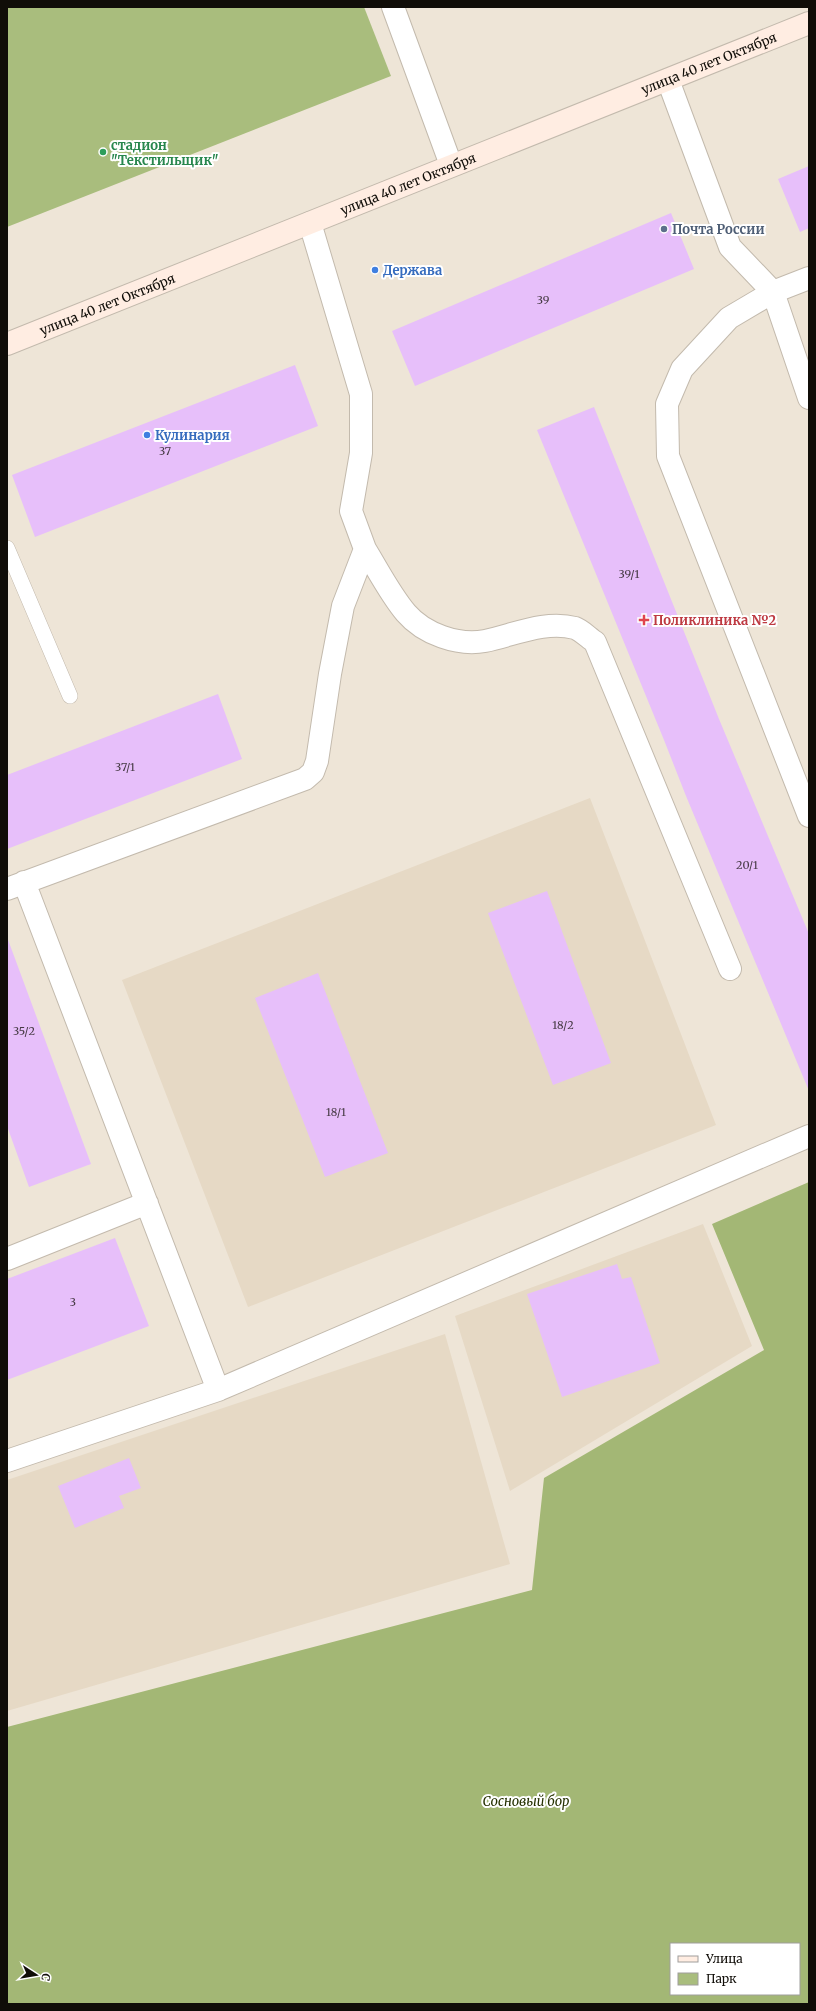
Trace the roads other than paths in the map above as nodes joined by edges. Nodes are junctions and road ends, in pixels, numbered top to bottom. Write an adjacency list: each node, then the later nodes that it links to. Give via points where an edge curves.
1 (392, 7): 4 (street)
2 (809, 23): 3 (main road, улица 40 лет Октября)
3 (668, 80): 4 (main road, улица 40 лет Октября); 7 (street, via 730,247)
4 (451, 165): 5 (main road, улица 40 лет Октября)
5 (310, 224): 8 (main road, улица 40 лет Октября); 11 (street, via 361,394 361,453 351,511)
6 (809, 278): 7 (street)
7 (773, 292): 9 (street); 13 (street, via 728,318 682,369 667,404 668,456)
8 (7, 344)
9 (809, 398)
10 (7, 548): 12 (lane)
11 (365, 548): 14 (street, via 343,606 313,772 305,779); 15 (street, via 406,613 428,630 450,640 484,641 517,631 555,626 576,628 595,642)
12 (70, 696)
13 (809, 816)
14 (16, 886): 17 (street)
15 (730, 969)
16 (809, 1136): 19 (street)
17 (146, 1203): 18 (street); 19 (street)
18 (7, 1259)
19 (218, 1390): 20 (street)
20 (7, 1461)

